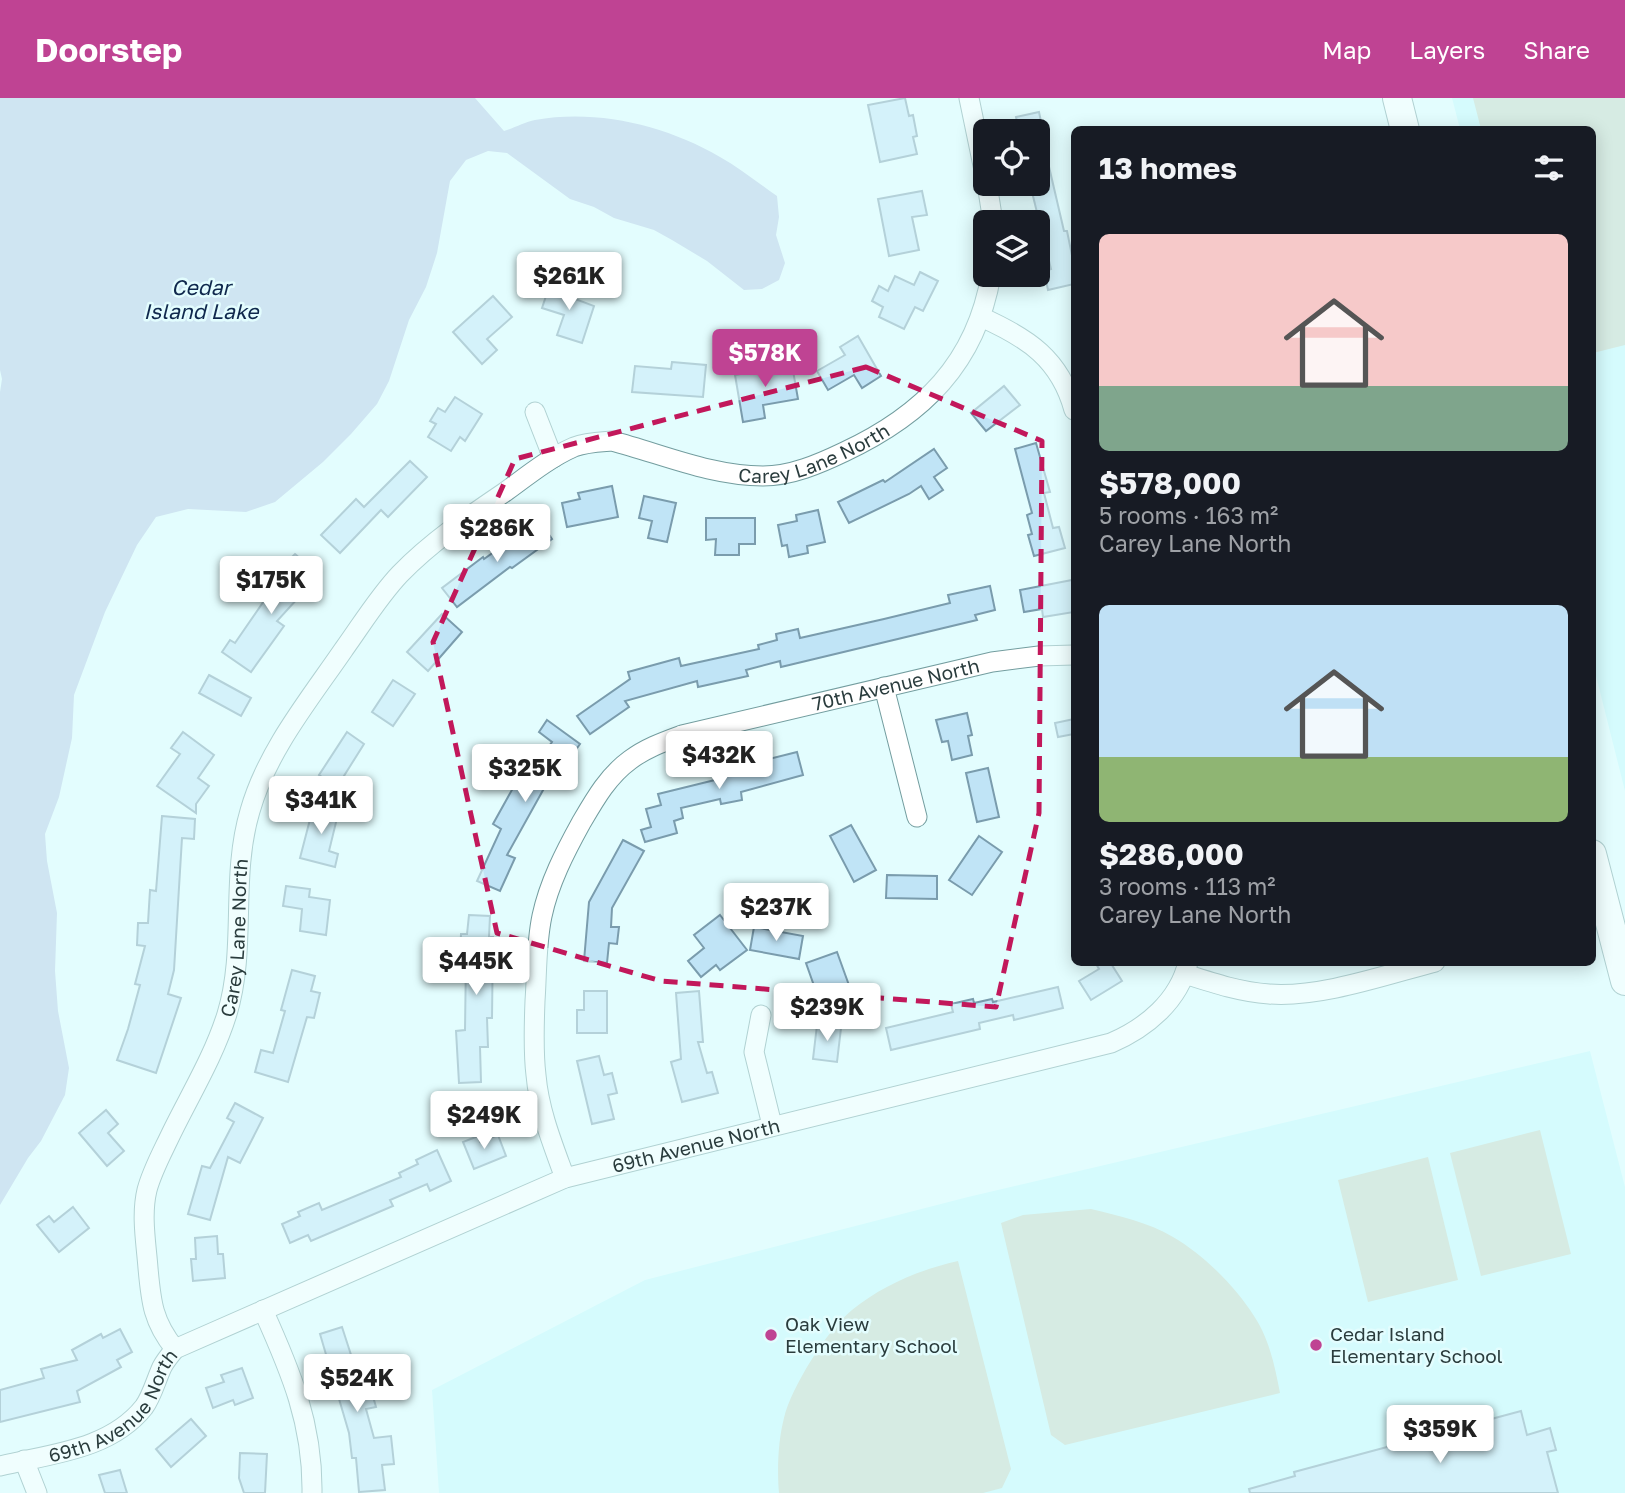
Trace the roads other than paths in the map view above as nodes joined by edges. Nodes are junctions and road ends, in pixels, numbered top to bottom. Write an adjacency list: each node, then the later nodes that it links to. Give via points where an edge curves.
1 (969, 98): 3 (street)
2 (1397, 98): 4 (main road)
3 (973, 119)
4 (1404, 126)
5 (988, 287): 6 (street, Carey Lane North)
6 (981, 317): 7 (street, via 1030,342 1064,381); 9 (street, Carey Lane North, via 951,370 900,422 799,470 733,475 612,441 576,446)
7 (1071, 401)
8 (534, 412): 9 (street)
9 (553, 458): 22 (street, Carey Lane North, via 445,534 398,576 265,770 240,853 238,941 227,1014 147,1191 144,1215 150,1299 155,1318)
10 (1071, 655): 11 (street, 70th Avenue North, via 992,662)
11 (884, 687): 12 (street); 20 (street, 70th Avenue North, via 652,746 610,777 592,804 552,883 537,955 536,1076 540,1104)
12 (917, 817)
13 (1596, 883): 14 (main road)
14 (1603, 935): 17 (main road)
15 (1416, 966): 16 (street, 69th Avenue North, via 1292,994 1249,992)
16 (1186, 968): 19 (street, 69th Avenue North, via 1173,995 1148,1022 1111,1043)
17 (1625, 981)
18 (761, 1015): 19 (street, via 754,1052)
19 (772, 1125): 20 (street, 69th Avenue North)
20 (565, 1178): 21 (street, 69th Avenue North)
21 (263, 1310): 22 (street, 69th Avenue North); 26 (street, via 300,1399 308,1433)
22 (175, 1349): 23 (street, 69th Avenue North, via 163,1364 146,1404 121,1429 87,1445)
23 (24, 1460): 24 (street, 69th Avenue North); 25 (street)
24 (0, 1466)
25 (37, 1493)
26 (312, 1493)

